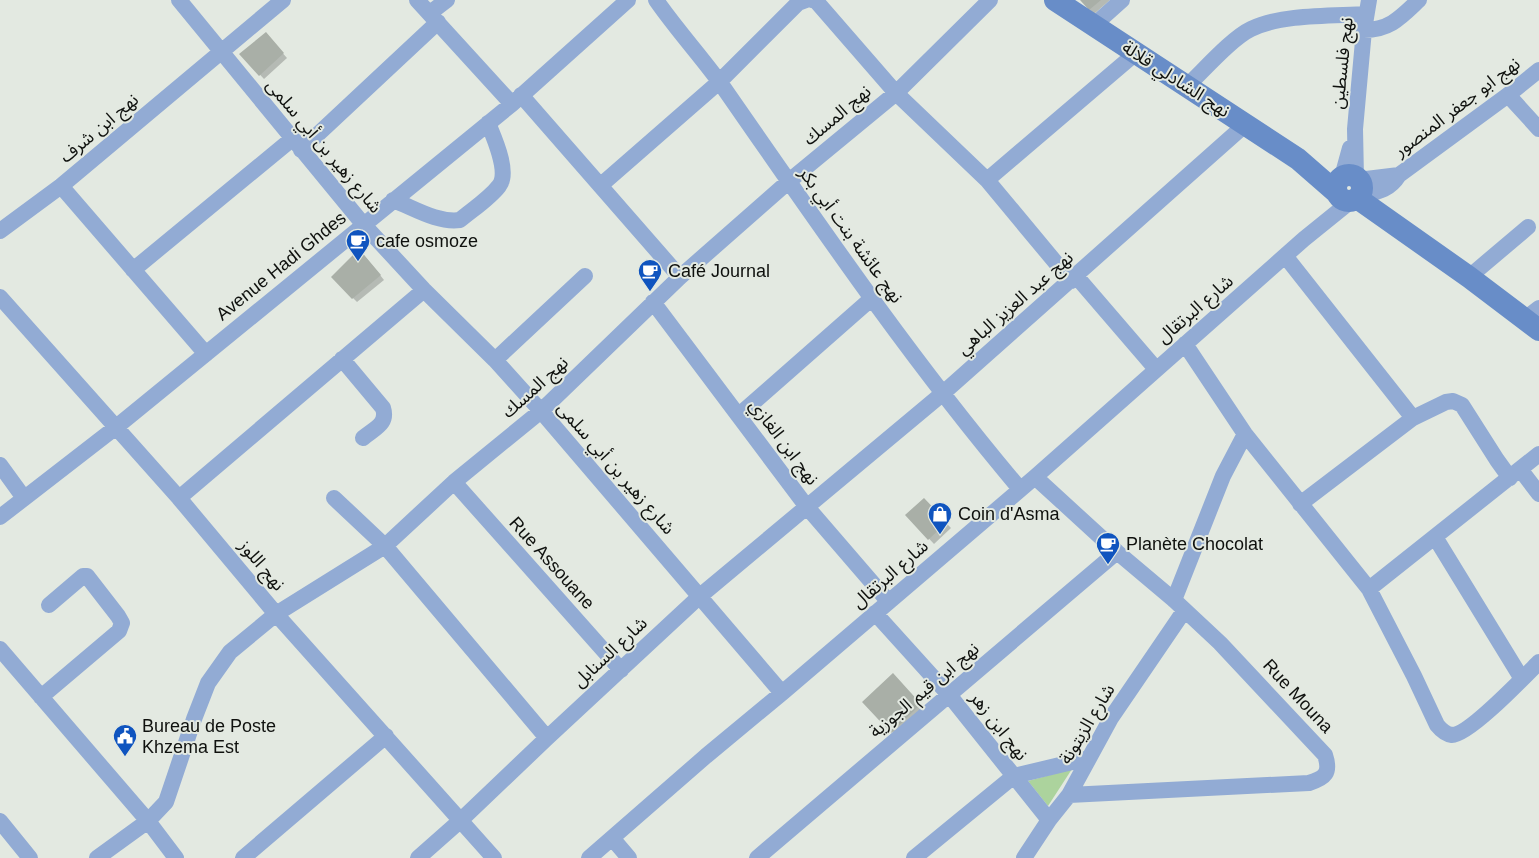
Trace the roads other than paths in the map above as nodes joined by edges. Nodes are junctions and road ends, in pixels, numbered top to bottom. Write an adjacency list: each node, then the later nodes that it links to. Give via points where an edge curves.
1 (179, 0): 16 (street, شارع زهير بن أبي سلمى)
2 (283, 0): 16 (street, نهج ابن شرف)
3 (417, 0): 14 (street)
4 (447, 0): 14 (street)
5 (628, 0): 23 (street, Avenue Hadi Ghdes)
6 (656, 0): 19 (street, نهج عائشة بنت أبي بكر)
7 (806, 0): 19 (street, via 798,3)
8 (812, 0): 21 (street)
9 (990, 0): 21 (street, نهج المسك)
10 (1055, 0): 15 (street, نهج الشادلي قلالة)
11 (1122, 0): 15 (street)
12 (1419, 0): 13 (street, via 1395,22 1378,30)
13 (1366, 15): 20 (street, via 1272,21 1250,29); 32 (street, نهج فلسطين)
14 (434, 18): 23 (street); 27 (street)
15 (1093, 26): 17 (street, نهج الشادلي قلالة)
16 (222, 53): 27 (street, شارع زهير بن أبي سلمى); 31 (street, نهج ابن شرف)
17 (1136, 53): 20 (street, نهج الشادلي قلالة); 28 (street)
18 (1539, 70): 22 (street, نهج ابو جعفر المنصور)
19 (719, 82): 29 (street, نهج عائشة بنت أبي بكر); 30 (street)
20 (1187, 86): 25 (street, نهج الشادلي قلالة)
21 (896, 92): 28 (street); 29 (street, نهج المسك)
22 (1508, 95): 26 (street); 32 (street, نهج ابو جعفر المنصور, via 1399,175 1392,186 1372,194)
23 (517, 100): 24 (street, Avenue Hadi Ghdes); 30 (street)
24 (488, 123): 33 (street, Avenue Hadi Ghdes); 33 (street, via 504,172 500,185 460,220 440,219)
25 (1246, 124): 32 (street, نهج الشادلي قلالة); 42 (street, نهج عبد العزيز الباهي)
26 (1539, 129)
27 (296, 144): 34 (street, شارع زهير بن أبي سلمى); 38 (street)
28 (988, 180): 42 (street)
29 (788, 182): 40 (street, نهج المسك); 45 (street, نهج عائشة بنت أبي بكر)
30 (601, 185): 40 (street)
31 (61, 186): 36 (street, نهج ابن شرف); 38 (street)
32 (1349, 189): 37 (street, شارع البرتقال); 41 (street)
33 (393, 200): 34 (street, Avenue Hadi Ghdes)
34 (362, 224): 43 (street, شارع زهير بن أبي سلمى); 49 (street, Avenue Hadi Ghdes)
35 (1528, 227): 41 (street)
36 (0, 232)
37 (1286, 257): 48 (street, شارع البرتقال); 56 (street)
38 (133, 270): 49 (street)
39 (585, 276): 51 (street)
40 (680, 277): 46 (street, نهج المسك)
41 (1469, 277): 47 (street)
42 (1073, 278): 52 (street); 53 (street, نهج عبد العزيز الباهي)
43 (424, 290): 50 (street); 51 (street, شارع زهير بن أبي سلمى)
44 (0, 297): 57 (street, نهج اللوز)
45 (871, 299): 53 (street, نهج عائشة بنت أبي بكر); 55 (street)
46 (653, 302): 54 (street, نهج المسك); 55 (street, نهج ابن الغازي)
47 (1534, 319)
48 (1185, 344): 52 (street, شارع البرتقال); 58 (street)
49 (206, 354): 57 (street, Avenue Hadi Ghdes)
50 (342, 359): 59 (street, via 383,408 385,415 383,422); 68 (street)
51 (495, 360): 54 (street, شارع زهير بن أبي سلمى)
52 (1156, 369): 63 (street, شارع البرتقال)
53 (942, 394): 65 (street, نهج عائشة بنت أبي بكر); 71 (street, نهج عبد العزيز الباهي)
54 (541, 411): 64 (street, نهج المسك); 77 (street, شارع زهير بن أبي سلمى)
55 (739, 415): 71 (street, نهج ابن الغازي)
56 (1413, 418): 62 (street, via 1446,402 1462,404 1497,460); 70 (street)
57 (115, 428): 67 (street, Avenue Hadi Ghdes); 68 (street, نهج اللوز)
58 (1245, 434): 70 (street); 80 (street, شارع الزيتونة, via 1223,476)
59 (363, 438)
60 (1539, 454): 62 (street)
61 (0, 465): 67 (street)
62 (1515, 473): 66 (street); 73 (street)
63 (1034, 477): 65 (street, شارع البرتقال); 75 (street, Rue Mouna)
64 (454, 482): 74 (street, نهج المسك); 85 (street, Rue Assouane)
65 (1020, 489): 78 (street, شارع البرتقال)
66 (1539, 494)
67 (24, 498): 72 (street, Avenue Hadi Ghdes)
68 (179, 498): 81 (street, نهج اللوز)
69 (334, 498): 74 (street)
70 (1300, 504): 76 (street)
71 (807, 507): 77 (street, شارع السنابل); 78 (street, نهج ابن الغازي)
72 (0, 517)
73 (1435, 537): 76 (street); 86 (street)
74 (384, 546): 81 (street, نهج المسك); 91 (street)
75 (1117, 552): 80 (street, Rue Mouna); 88 (street, نهج ابن قيم الجوزية)
76 (1369, 590): 86 (street, via 1442,731 1452,735 1471,726)
77 (700, 596): 85 (street, شارع السنابل); 87 (street, شارع زهير بن أبي سلمى)
78 (888, 601): 82 (street, شارع البرتقال)
79 (49, 605): 89 (street, via 87,576 122,623 119,631)
80 (1179, 606): 92 (street, شارع الزيتونة); 94 (street, Rue Mouna, via 1220,643 1325,755 1328,763 1324,777 1308,783)
81 (276, 614): 90 (street, نهج اللوز); 98 (street, نهج المسك, via 230,652 208,683 166,802)
82 (875, 614): 87 (street, شارع البرتقال); 88 (street, نهج ابن زهر)
83 (1, 651): 89 (street)
84 (1539, 662): 86 (street)
85 (621, 670): 91 (street, شارع السنابل)
86 (1522, 679)
87 (782, 693): 99 (street, شارع البرتقال)
88 (950, 696): 93 (street, نهج ابن زهر); 108 (street, نهج ابن قيم الجوزية)
89 (41, 697): 98 (street)
90 (386, 736): 95 (street, نهج اللوز); 103 (street)
91 (547, 738): 95 (street, شارع السنابل)
92 (1089, 758): 93 (street); 94 (street, شارع الزيتونة)
93 (1014, 776): 96 (street, نهج ابن زهر); 109 (street)
94 (1069, 795): 96 (street, شارع الزيتونة)
95 (462, 820): 104 (street, شارع السنابل); 105 (street, نهج اللوز)
96 (1049, 820): 110 (street, شارع الزيتونة)
97 (0, 821): 100 (street)
98 (148, 821): 101 (street, نهج المسك); 102 (street)
99 (612, 838): 106 (street, شارع البرتقال); 107 (street)
100 (30, 858)
101 (97, 858)
102 (176, 858)
103 (243, 858)
104 (418, 858)
105 (494, 858)
106 (588, 858)
107 (629, 858)
108 (757, 858)
109 (914, 858)
110 (1024, 858)

